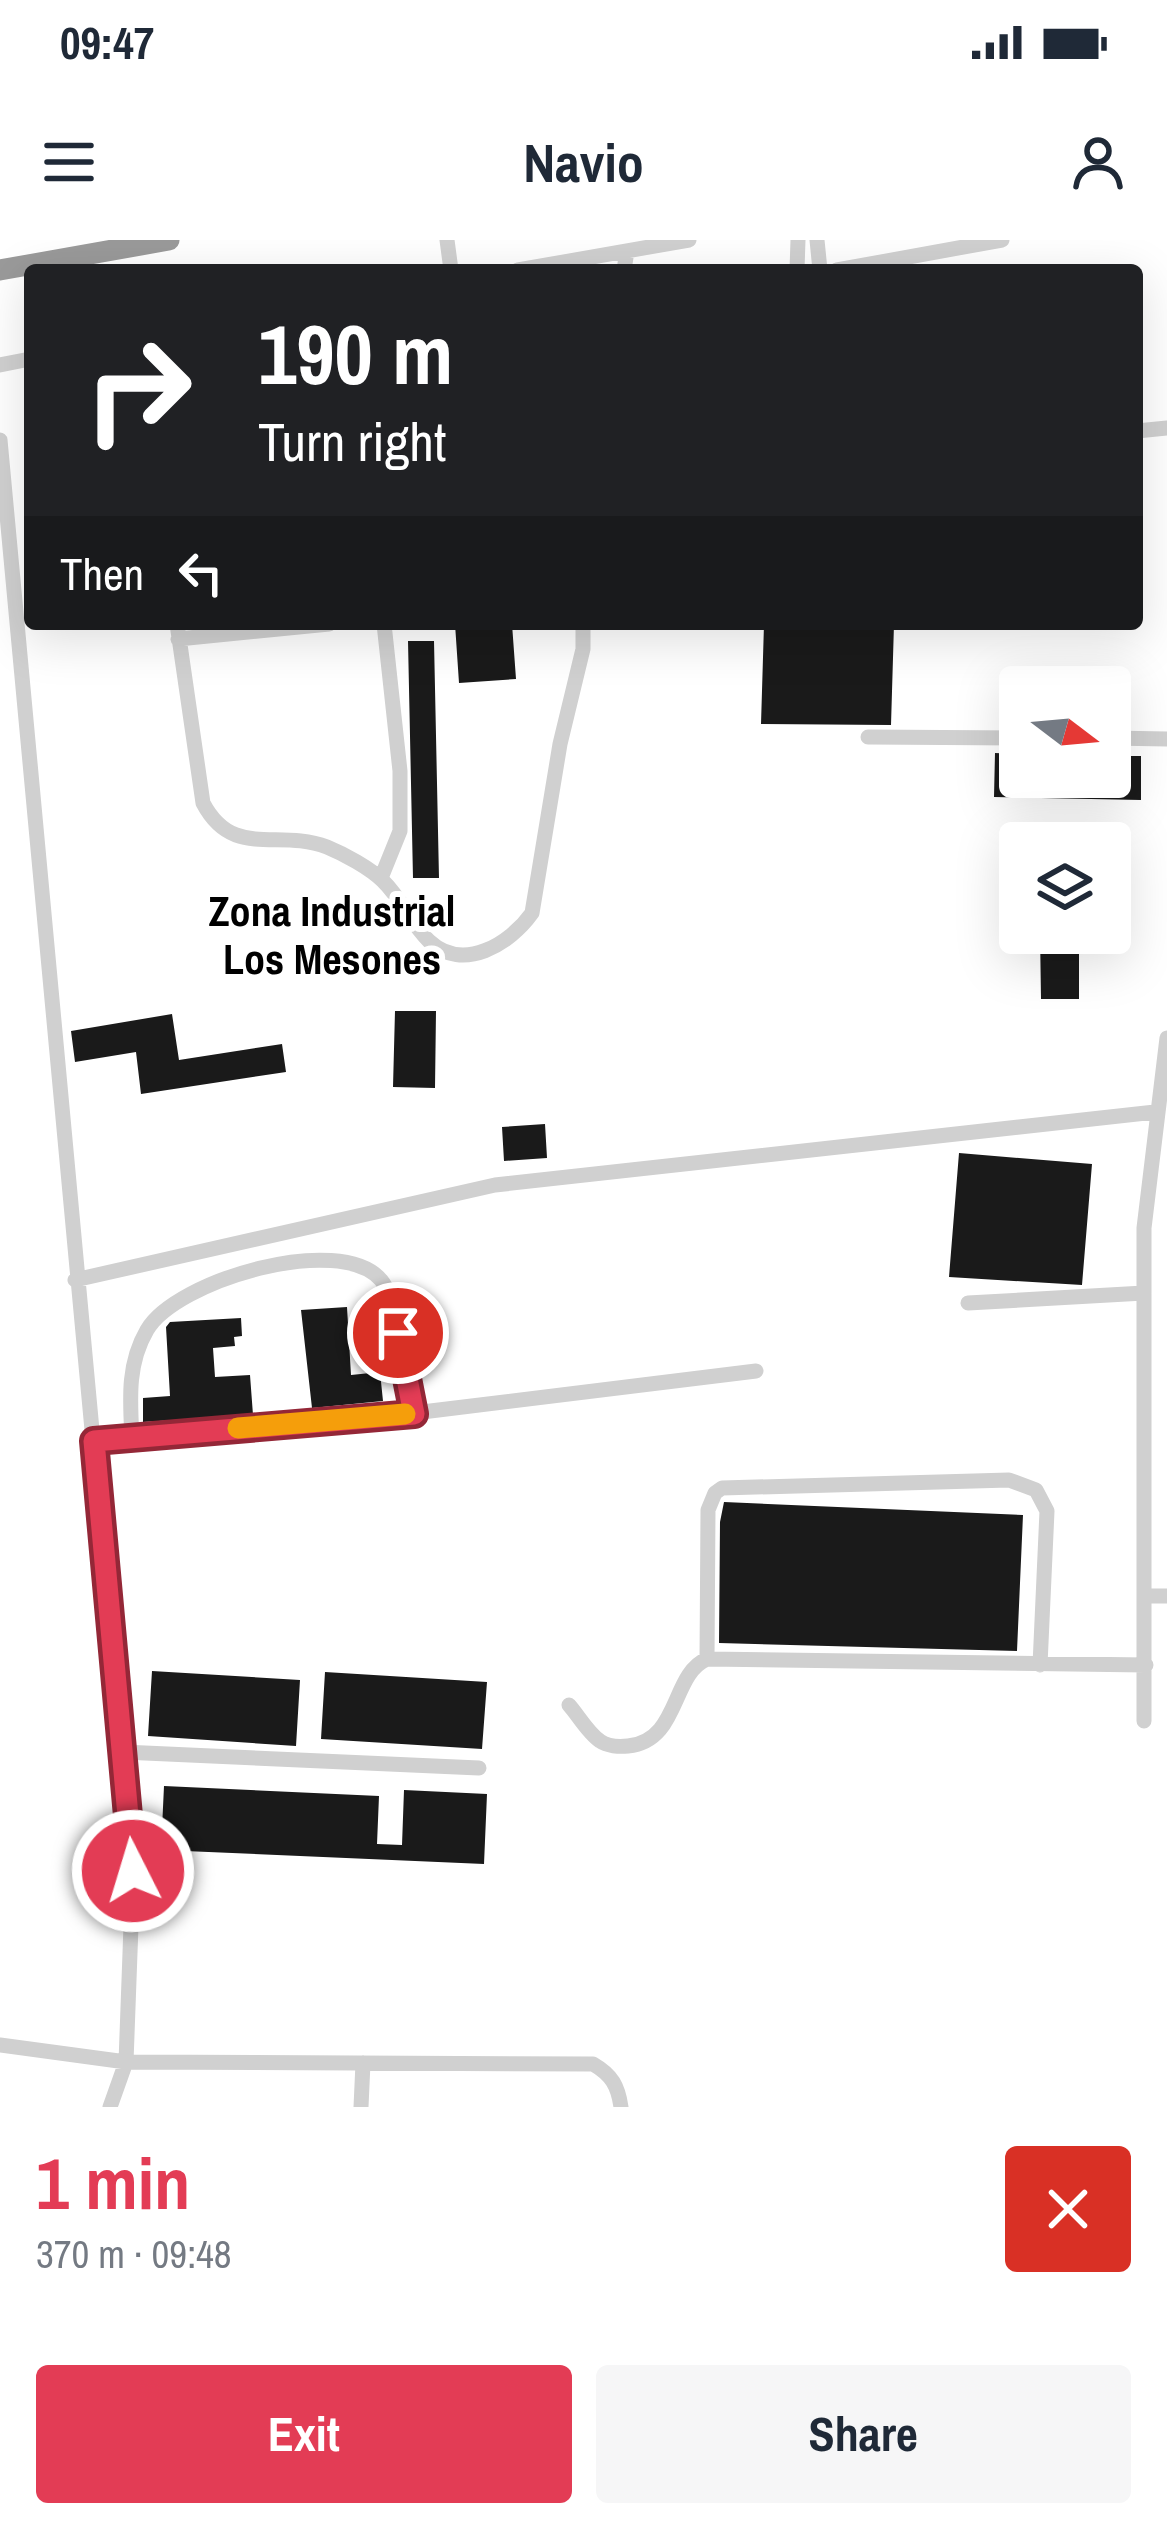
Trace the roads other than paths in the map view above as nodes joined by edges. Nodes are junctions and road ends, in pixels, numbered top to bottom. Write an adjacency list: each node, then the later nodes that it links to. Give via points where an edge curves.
1 (169, 240): 5 (highway)
2 (689, 240): 4 (street)
3 (1002, 240): 8 (street)
4 (627, 251): 6 (street); 7 (street)
5 (34, 264)
6 (552, 264)
7 (625, 264)
8 (870, 264)
9 (0, 440): 20 (street)
10 (385, 630): 17 (street, via 400,831)
11 (583, 630): 17 (street, via 538,895 520,929 475,955 439,949)
12 (178, 631): 17 (street, via 203,803 213,820 232,836 327,848)
13 (868, 737): 14 (street)
14 (999, 738)
15 (1131, 738): 16 (street)
16 (1167, 739)
17 (381, 878)
18 (1167, 1037): 19 (street)
19 (1155, 1112): 20 (street, via 495,1185); 21 (street)
20 (75, 1280): 26 (street)
21 (1144, 1293): 22 (street); 27 (street)
22 (968, 1303)
23 (756, 1371): 24 (street)
24 (414, 1414): 25 (street); 25 (street, via 390,1292 376,1274 337,1260 246,1270 166,1307 133,1364)
25 (132, 1438): 26 (street)
26 (94, 1441): 34 (street)
27 (1144, 1596): 28 (street); 31 (street)
28 (1167, 1596)
29 (707, 1659): 30 (street); 30 (street, via 708,1510 715,1492 1009,1480 1036,1490 1047,1511); 32 (street, via 644,1743 600,1742)
30 (1040, 1665): 31 (street)
31 (1146, 1665): 33 (street)
32 (569, 1705)
33 (1144, 1721)
34 (123, 1752): 35 (street); 37 (street, via 133,1871)
35 (478, 1768)
36 (0, 2045): 37 (street)
37 (126, 2062): 38 (street); 39 (street)
38 (364, 2063): 40 (street); 41 (street, via 593,2064 619,2089)
39 (110, 2107)
40 (361, 2107)
41 (621, 2107)

